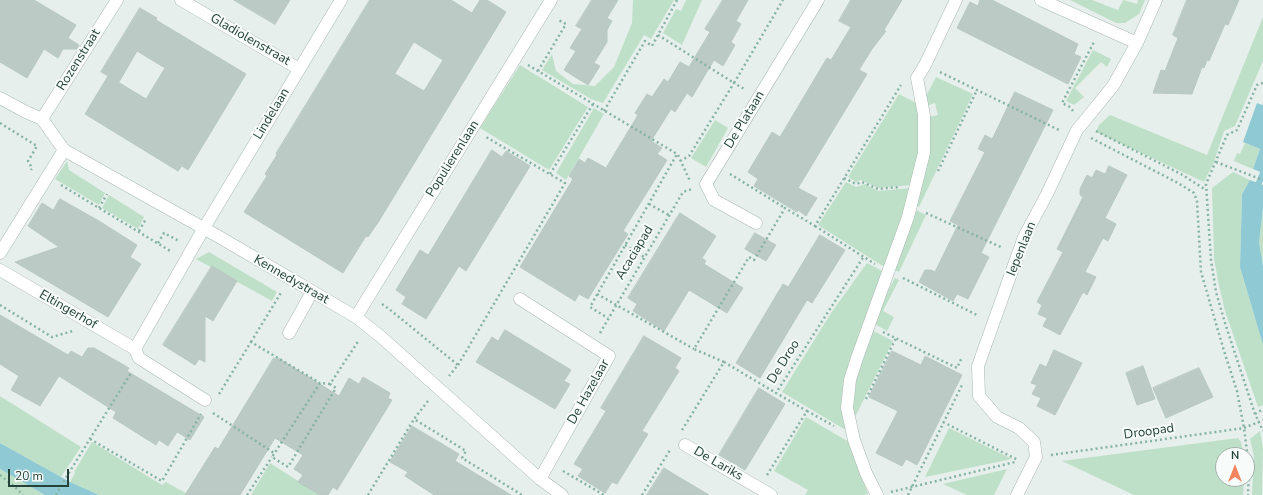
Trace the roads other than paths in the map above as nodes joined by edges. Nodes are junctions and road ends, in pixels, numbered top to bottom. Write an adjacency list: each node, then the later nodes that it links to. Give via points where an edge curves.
1 (117, 0): 12 (street, Rozenstraat)
2 (181, 0): 10 (street, Gladiolenstraat)
3 (341, 0): 10 (street, Lindelaan)
4 (551, 0): 20 (street, Populierenlaan)
5 (818, 0): 14 (street, De Plataan, via 706,184 714,200)
6 (956, 0): 26 (street, via 917,78 924,115 924,153 908,217 850,380 847,408 853,438 866,473)
7 (1041, 0): 9 (street)
8 (1156, 0): 9 (street, Iepenlaan)
9 (1137, 43): 29 (street, Iepenlaan, via 1113,86 1078,130 1024,237 978,366 979,396 997,417 1018,428 1034,442 1036,457)
10 (299, 69): 15 (street, Lindelaan)
11 (0, 98): 12 (street)
12 (42, 119): 13 (street, Kennedystraat)
13 (64, 150): 15 (street, Kennedystraat); 16 (street)
14 (756, 222)
15 (204, 228): 18 (street, Kennedystraat); 22 (street)
16 (0, 253)
17 (0, 270): 22 (street, Eltingerhof)
18 (312, 292): 20 (street, Kennedystraat); 21 (street)
19 (520, 299): 25 (street, De Hazelaar, via 609,356)
20 (356, 317): 25 (street, Kennedystraat)
21 (289, 333)
22 (137, 354): 23 (street, Eltingerhof)
23 (207, 405)
24 (685, 445): 28 (street, De Lariks)
25 (540, 479): 27 (street, Kennedystraat)
26 (882, 494)
27 (562, 495)
28 (771, 495)
29 (1017, 495)

